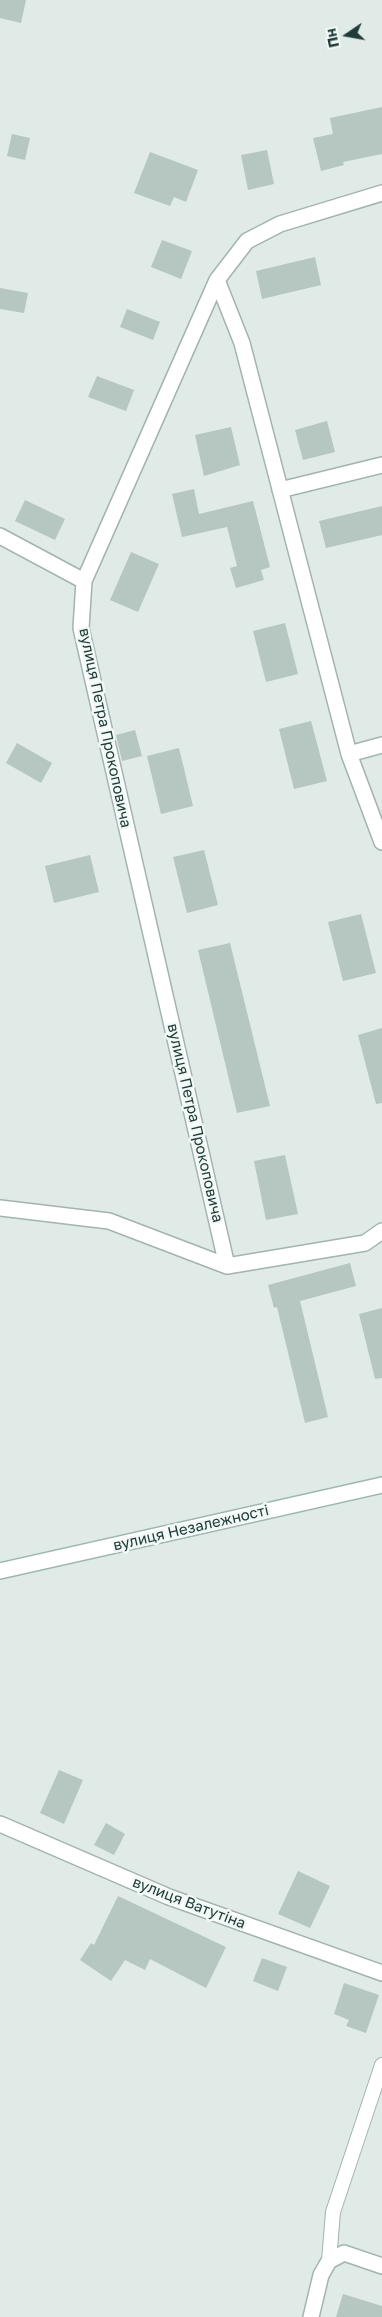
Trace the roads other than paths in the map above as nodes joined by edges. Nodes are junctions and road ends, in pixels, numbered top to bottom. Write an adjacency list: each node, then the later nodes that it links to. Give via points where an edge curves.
1 (382, 193): 2 (street, вулиця Петра Прокоповича, via 280,224 246,241)
2 (217, 280): 4 (street, via 242,343); 6 (street, вулиця Петра Прокоповича)
3 (382, 465): 4 (street)
4 (280, 490): 8 (street)
5 (0, 536): 6 (street)
6 (84, 581): 12 (street, вулиця Петра Прокоповича, via 81,628)
7 (382, 745): 8 (street)
8 (349, 754): 9 (street)
9 (382, 842)
10 (0, 1208): 12 (street, via 109,1221)
11 (382, 1231): 12 (street, via 365,1242)
12 (227, 1266)
13 (382, 1486): 14 (street, вулиця Незалежності)
14 (0, 1571)
15 (0, 1824): 16 (street, вулиця Ватутіна, via 169,1897)
16 (382, 1973)
17 (382, 2065): 18 (lane, via 333,2212)
18 (329, 2261): 19 (street, via 344,2253); 20 (street, via 321,2275)
19 (382, 2266)
20 (311, 2317)

